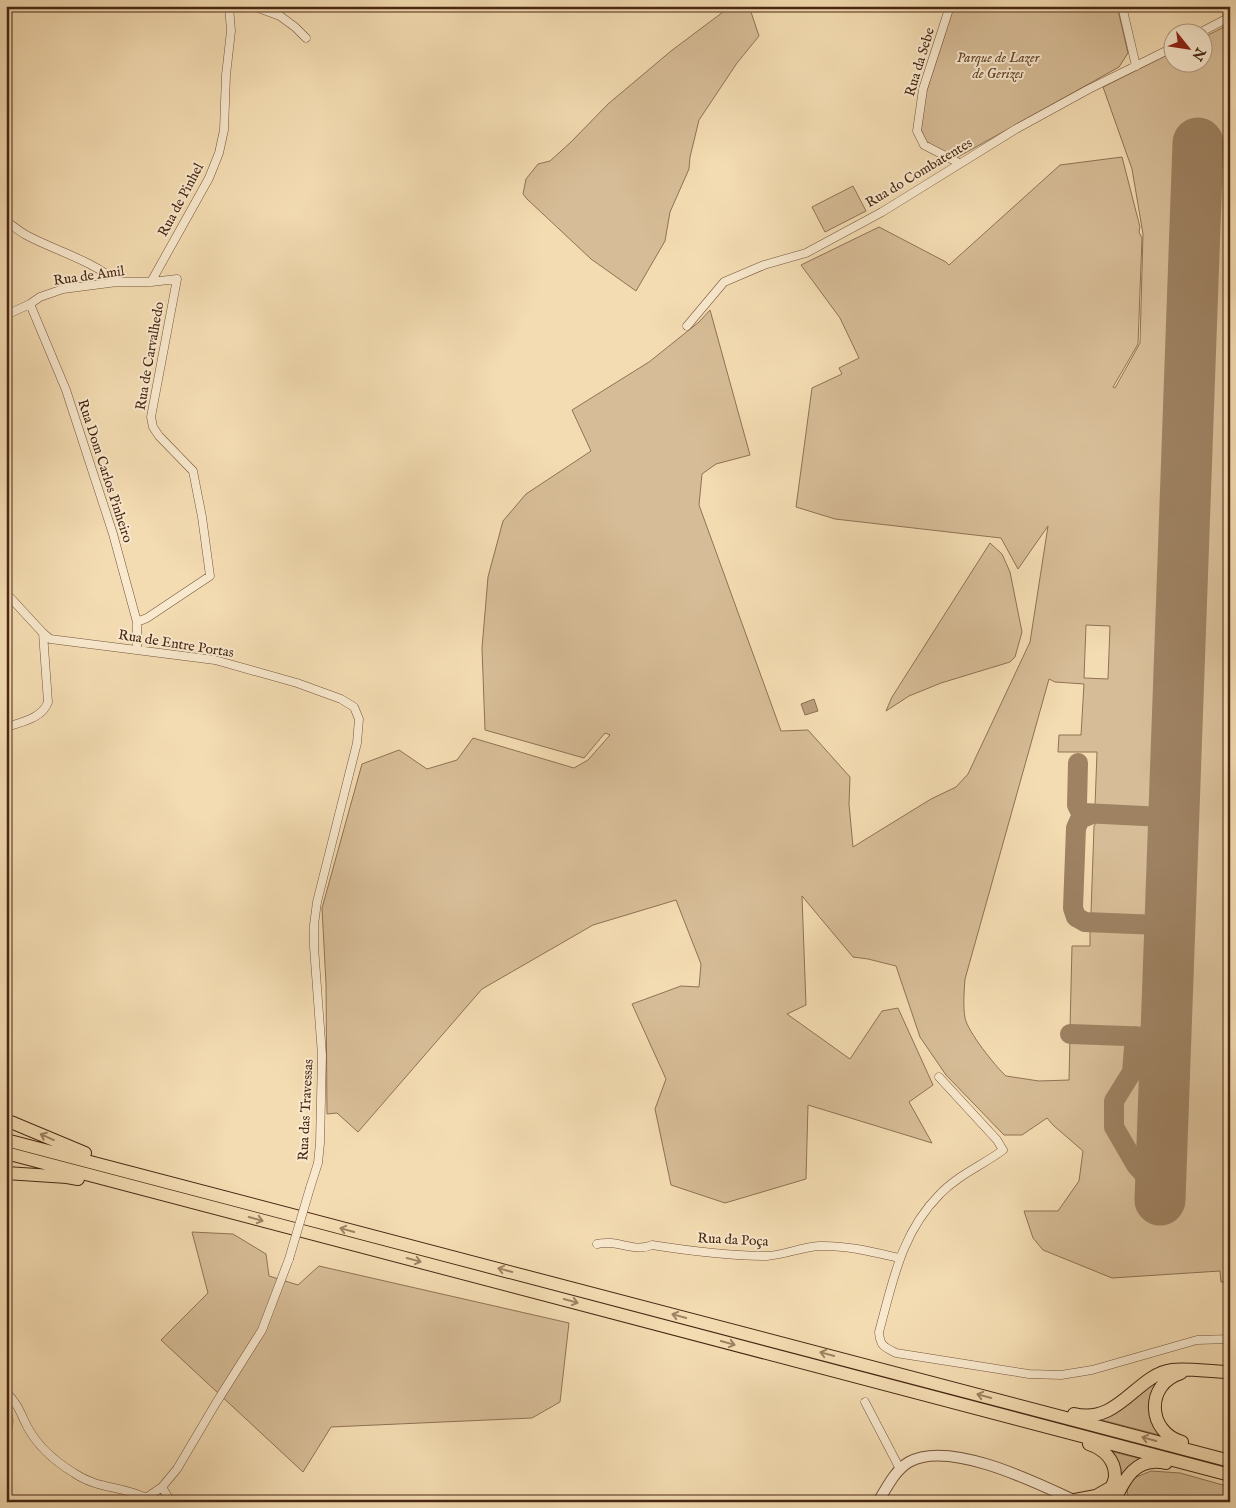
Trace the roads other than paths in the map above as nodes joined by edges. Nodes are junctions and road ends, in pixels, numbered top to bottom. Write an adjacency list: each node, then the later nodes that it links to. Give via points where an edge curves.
1 (229, 6): 14 (street, Rua de Pinhel, via 224,130 219,153 209,178)
2 (252, 6): 7 (street, via 280,16)
3 (950, 6): 10 (street, Rua da Sebe, via 923,89 917,131 924,144)
4 (1122, 6): 9 (street)
5 (1229, 18): 6 (street)
6 (1214, 26)
7 (306, 38)
8 (1164, 52): 9 (street, Rua do Combatentes)
9 (1136, 66): 10 (street, Rua do Combatentes)
10 (959, 163): 17 (street, Rua do Combatentes, via 882,212 806,253 764,265 724,282)
11 (6, 221): 13 (street, via 24,234 86,263)
12 (177, 279): 14 (street, Rua de Amil); 19 (street, Rua de Carvalhedo, via 151,417 159,436 193,471 210,576)
13 (117, 282): 14 (street, Rua de Amil); 15 (street, Rua de Amil, via 63,289)
14 (151, 282)
15 (30, 304): 16 (street, Rua de Amil); 19 (street, Rua Dom Carlos Pinheiro, via 66,390 113,534)
16 (6, 315)
17 (686, 326)
18 (6, 593): 20 (street, Rua de Entre Portas)
19 (137, 622): 21 (street, Rua Dom Carlos Pinheiro)
20 (43, 633): 21 (street, Rua de Entre Portas, via 64,641); 23 (street, via 46,708 28,720)
21 (137, 650): 22 (street, Rua de Entre Portas, via 215,660 297,683)
22 (354, 707): 43 (street, Rua das Travessas, bridge, via 360,719 357,743 314,925 322,1055 318,1163 289,1258 262,1330 177,1469)
23 (7, 727)
24 (939, 1077): 32 (street, via 1003,1150 940,1193 916,1224)
25 (6, 1120): 29 (highway, one-way to 25, via 192,1184 79,1152)
26 (6, 1140): 29 (highway)
27 (6, 1153): 30 (highway)
28 (6, 1173): 30 (highway, via 67,1177 203,1210)
29 (208, 1193): 38 (highway, one-way to 29)
30 (224, 1211): 39 (highway, one-way to 39)
31 (597, 1244): 32 (street, Rua da Poça, via 608,1242 643,1249 652,1245 765,1256 818,1246 836,1246)
32 (899, 1258): 33 (street, via 879,1332 885,1348 896,1353 1029,1374 1061,1375 1092,1370 1197,1340)
33 (1230, 1339)
34 (1190, 1371): 35 (highway); 38 (highway, via 1171,1370 1152,1378 1123,1402 1102,1413 1080,1416); 40 (highway, via 1174,1375 1162,1386 1155,1400 1155,1417 1162,1431 1176,1440)
35 (1230, 1372)
36 (6, 1392): 45 (street, via 16,1403 36,1439 74,1474 104,1487 135,1492)
37 (865, 1402): 41 (street)
38 (1032, 1408): 40 (highway, one-way to 38)
39 (1045, 1426): 42 (highway); 44 (highway, via 1100,1448 1112,1460)
40 (1230, 1460)
41 (900, 1469): 46 (street, via 909,1462 928,1456 945,1456 1023,1476); 48 (street)
42 (1228, 1474): 44 (highway, via 1160,1462 1142,1464)
43 (162, 1487): 45 (street, Rua das Travessas); 47 (street)
44 (1115, 1487): 46 (highway); 49 (highway); 50 (highway); 51 (highway)
45 (143, 1500)
46 (1076, 1501)
47 (171, 1502)
48 (878, 1502)
49 (1104, 1502)
50 (1114, 1502)
51 (1123, 1502)

